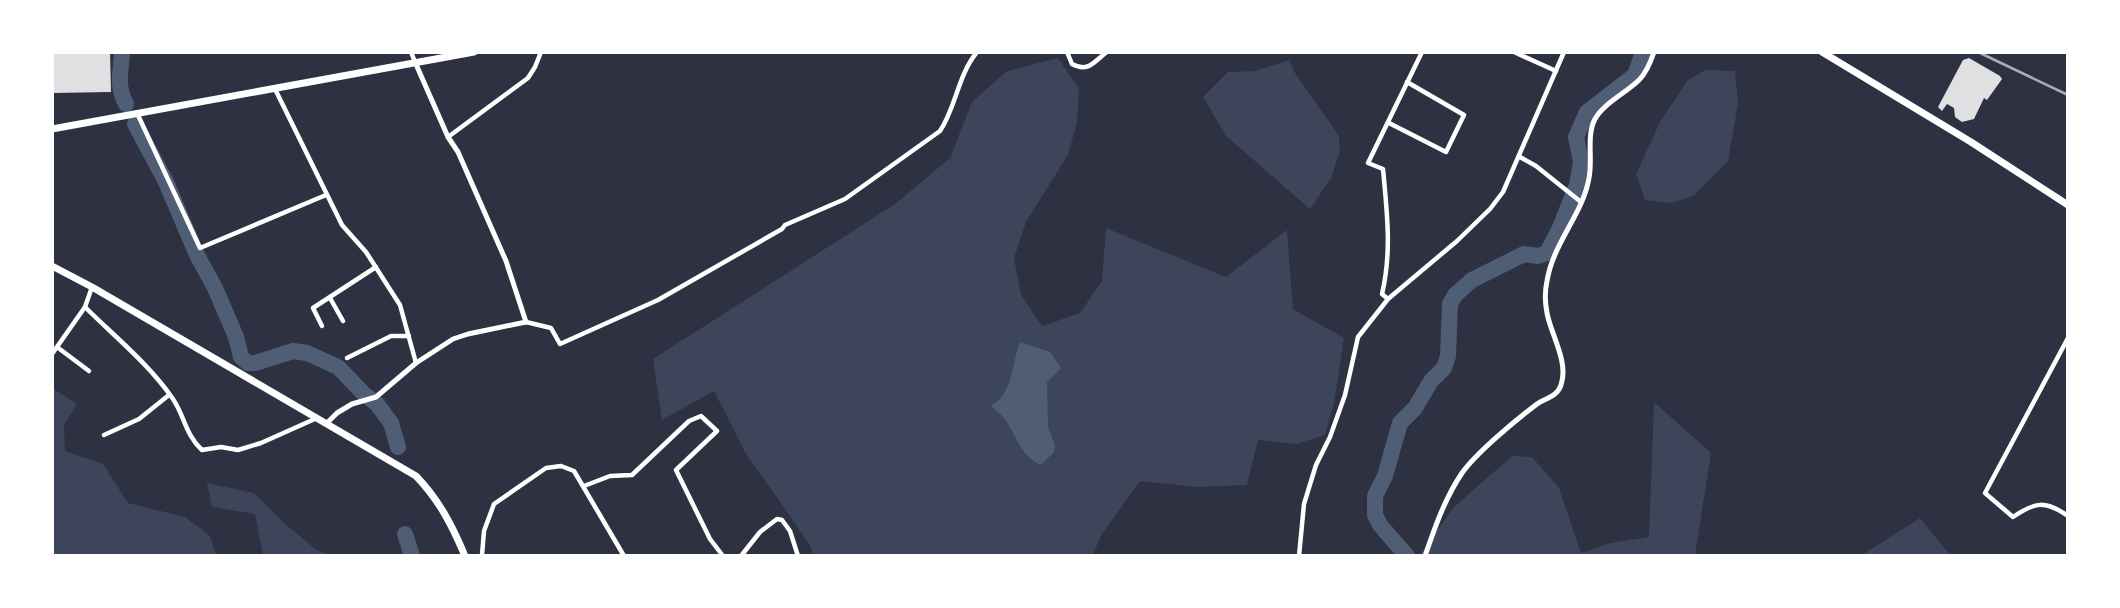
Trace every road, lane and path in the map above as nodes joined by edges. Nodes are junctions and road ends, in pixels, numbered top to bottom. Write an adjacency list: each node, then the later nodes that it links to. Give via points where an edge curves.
1 (411, 52): 12 (street)
2 (474, 52): 12 (main road)
3 (541, 52): 19 (street, via 528,78)
4 (977, 52): 31 (street, via 940,131 845,199 785,225 659,300 560,344 551,328)
5 (1067, 52): 6 (street, via 1072,64 1086,68)
6 (1107, 52)
7 (1422, 52): 14 (street)
8 (1514, 52): 13 (street)
9 (1564, 52): 13 (street)
10 (1654, 52): 22 (street, via 1641,78 1595,119 1589,178)
11 (1822, 52): 23 (main road)
12 (415, 62): 15 (main road); 19 (street)
13 (1556, 71): 20 (street)
14 (1407, 82): 17 (street); 17 (street, via 1464,115 1446,152)
15 (275, 89): 16 (main road); 21 (street)
16 (137, 113): 18 (main road); 21 (street, via 200,248)
17 (1389, 123): 28 (street, via 1368,163 1383,169 1389,235 1382,294)
18 (52, 129)
19 (448, 137): 31 (street, via 506,261)
20 (1520, 157): 22 (street); 28 (street, via 1490,209)
21 (326, 195): 25 (street, via 342,225)
22 (1579, 200): 53 (street, via 1546,282 1546,311 1561,362 1561,385 1552,397 1498,436 1463,472 1439,516)
23 (2067, 205)
24 (52, 266): 26 (main road)
25 (376, 267): 27 (street); 33 (street, via 400,305)
26 (92, 287): 29 (street); 41 (main road)
27 (330, 298): 30 (street); 32 (street, via 313,309)
28 (1388, 299): 52 (street, via 1358,337 1345,396 1304,504)
29 (85, 307): 35 (street); 40 (street)
30 (344, 321)
31 (526, 322): 38 (street, via 453,339)
32 (322, 326)
33 (409, 336): 37 (street, via 391,336); 38 (street)
34 (2067, 338): 45 (street, via 1985,493 2013,517 2047,504)
35 (57, 347): 36 (street); 39 (street)
36 (52, 354)
37 (347, 358)
38 (416, 363): 42 (street, via 376,397 352,404)
39 (89, 371)
40 (169, 395): 41 (street, via 191,440 202,450 238,450); 43 (street, via 139,419)
41 (318, 417): 42 (main road)
42 (327, 423): 46 (main road, via 416,476 435,495)
43 (104, 435)
44 (584, 486): 47 (street, via 574,471 561,466 545,468 522,483 494,504 484,531); 48 (street); 49 (street, via 610,476 632,475 701,416 717,431 676,470 710,539)
45 (2067, 516)
46 (465, 555)
47 (482, 555)
48 (624, 555)
49 (723, 555)
50 (741, 555): 51 (street, via 777,519 790,531)
51 (798, 555)
52 (1299, 555)
53 (1425, 555)

